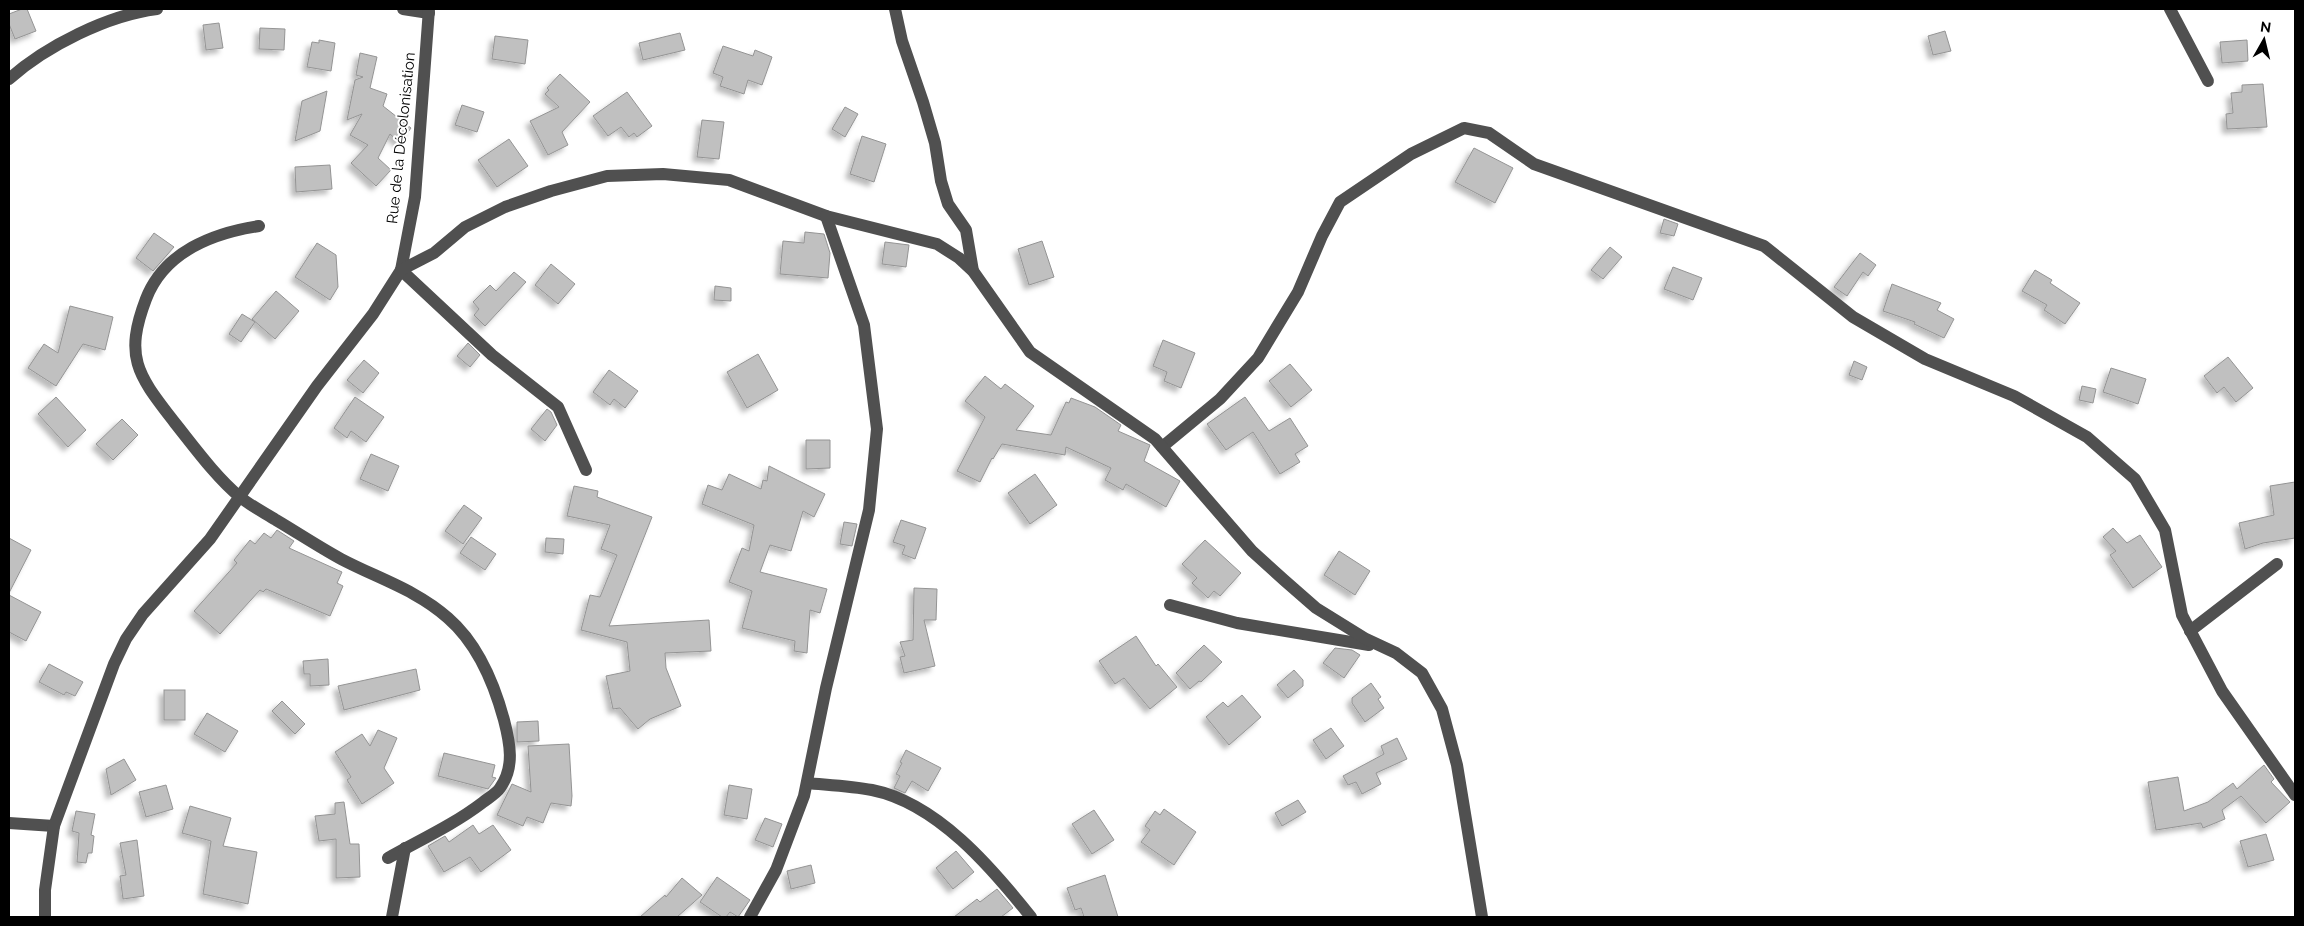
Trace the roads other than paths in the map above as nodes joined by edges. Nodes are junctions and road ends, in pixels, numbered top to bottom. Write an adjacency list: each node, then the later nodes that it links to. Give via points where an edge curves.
1 (157, 9): 6 (street, via 102,24 25,65)
2 (403, 9): 5 (street)
3 (894, 9): 11 (street, via 935,143 940,181 948,204 966,230)
4 (2170, 9): 7 (street)
5 (429, 11): 10 (street, Rue de la Décolonisation, via 415,197)
6 (9, 79)
7 (2208, 81)
8 (826, 216): 10 (street, via 729,180 663,174 607,176 505,207 465,227 434,253); 11 (street, via 937,244 960,258); 19 (street, via 864,325 877,429 870,510 826,688)
9 (259, 226): 14 (street, via 230,230 203,240 166,268 150,287 139,318 136,353 137,368 144,384 194,448)
10 (401, 270): 13 (street, via 492,355 558,406); 14 (street)
11 (973, 271): 12 (street, via 1030,352)
12 (1162, 447): 17 (street, via 1220,399 1258,358 1298,292 1340,202 1411,154 1464,128 1489,134 1534,164 1764,246 1853,317 1925,358 2014,396 2087,437 2136,478 2165,530 2182,615); 18 (street, via 1252,551 1284,580 1316,608)
13 (586, 470)
14 (241, 498): 22 (street, via 210,539 142,614 126,639); 23 (street, via 341,559 423,599 448,617 468,638 486,668 510,742 510,770 499,790 461,818)
15 (2277, 564): 17 (street)
16 (1170, 605): 18 (street, via 1237,622)
17 (2190, 630): 20 (street, via 2222,691)
18 (1385, 648): 29 (street, via 1422,673 1442,709 1457,765)
19 (807, 783): 27 (street, via 776,870); 28 (street, via 873,790 930,816 989,865)
20 (2295, 795)
21 (9, 823): 22 (street)
22 (54, 826): 25 (street, via 45,890)
23 (405, 848): 24 (street); 26 (street)
24 (388, 858)
25 (45, 917)
26 (392, 917)
27 (750, 917)
28 (1031, 917)
29 (1482, 917)

